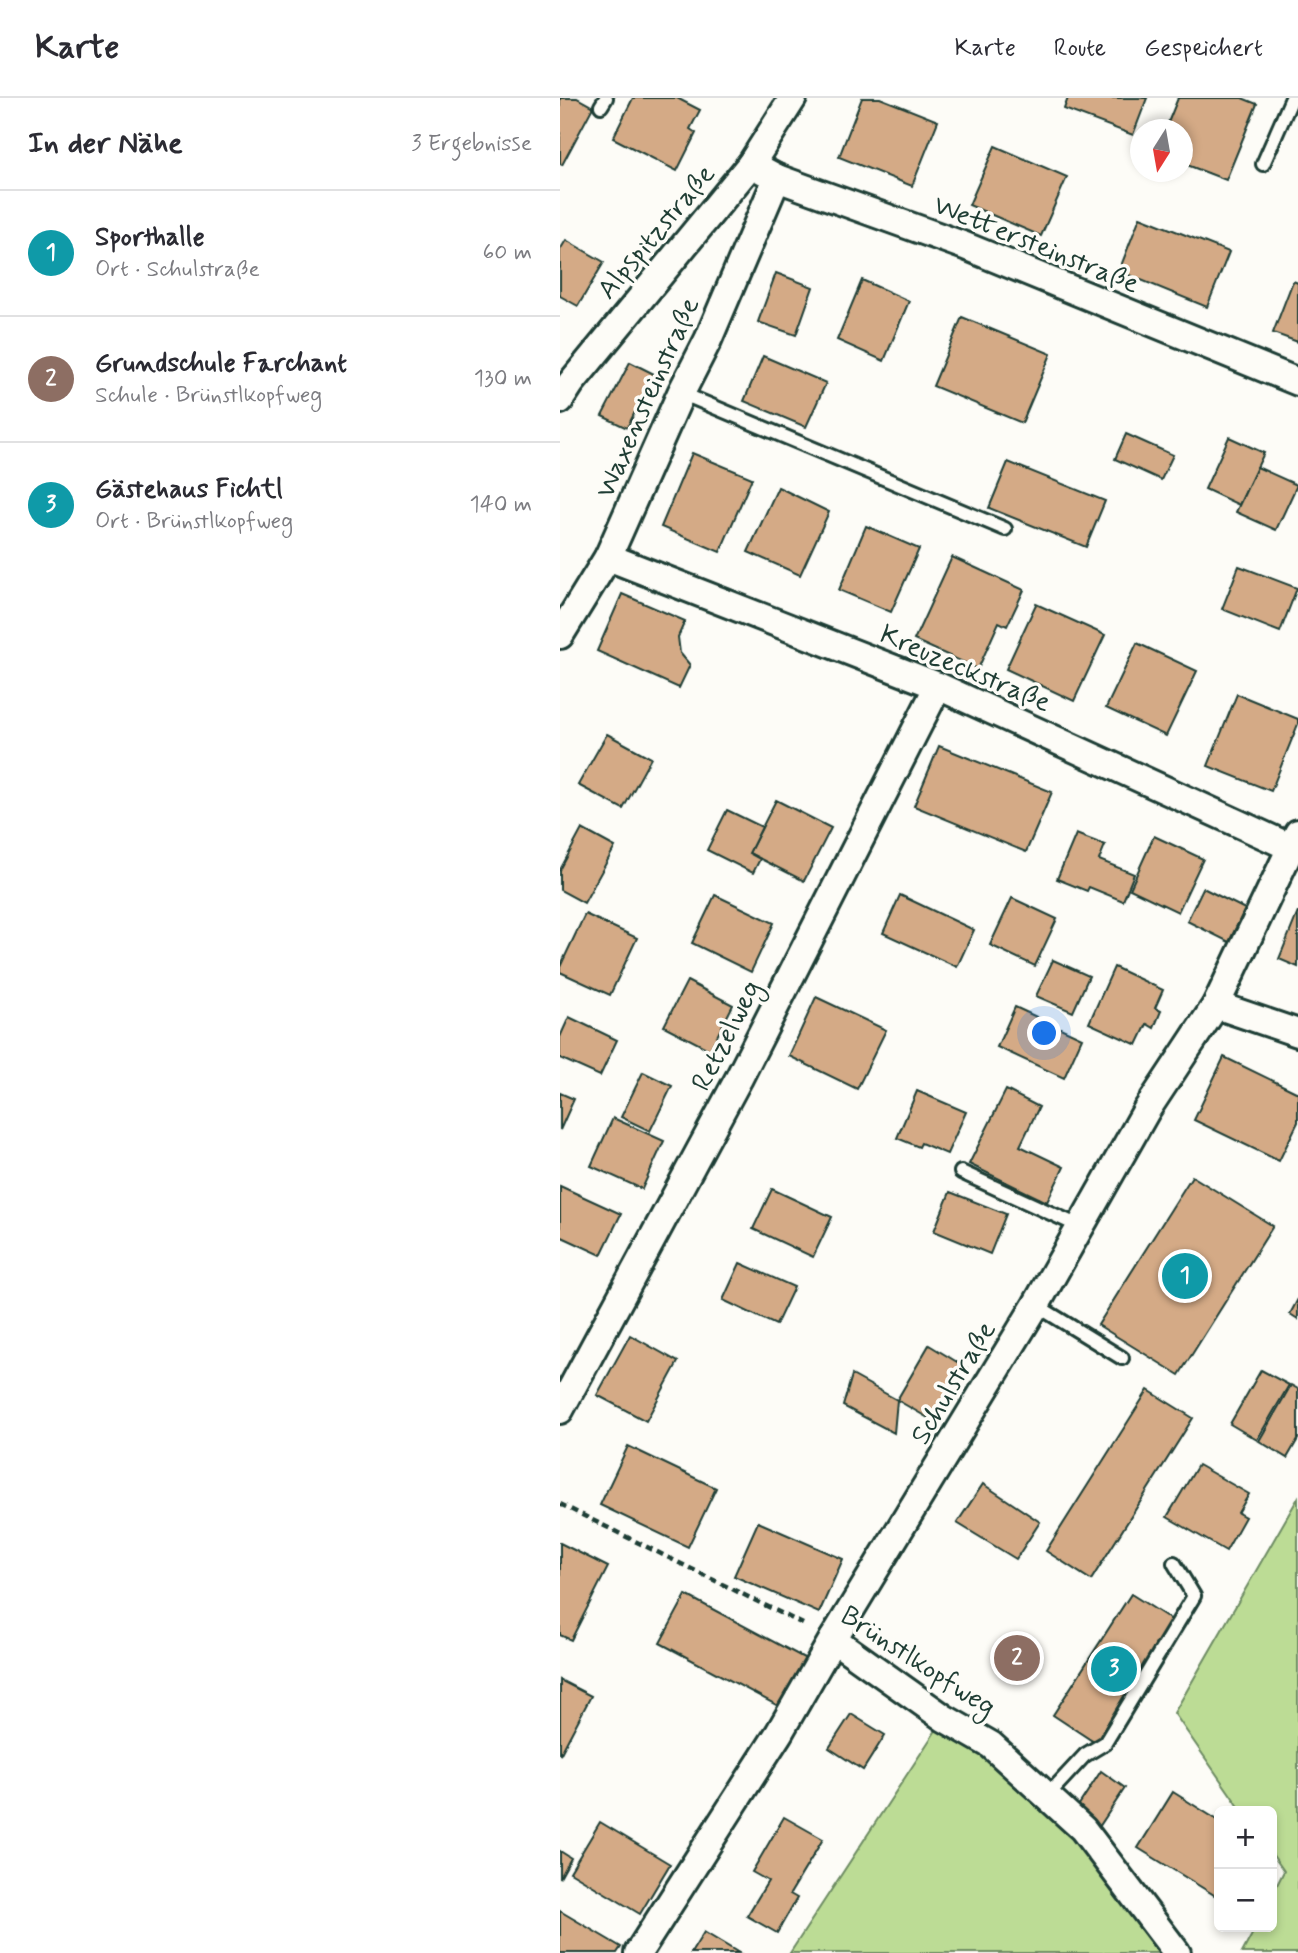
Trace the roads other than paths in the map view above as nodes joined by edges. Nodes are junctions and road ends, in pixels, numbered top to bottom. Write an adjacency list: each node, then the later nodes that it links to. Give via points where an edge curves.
1 (1292, 98): 4 (lane)
2 (781, 102): 3 (street, Alpspitzstraße)
3 (751, 164): 5 (street, Wettersteinstraße); 8 (street, Alpspitzstraße)
4 (1263, 164)
5 (777, 178): 6 (street, Wettersteinstraße, via 965,246); 7 (street, Waxensteinstraße)
6 (1298, 382)
7 (681, 393): 9 (lane); 10 (street, Waxensteinstraße)
8 (560, 400)
9 (1005, 529)
10 (608, 557): 11 (street, Waxensteinstraße); 12 (street, Kreuzeckstraße)
11 (560, 635)
12 (938, 686): 13 (street, Kreuzeckstraße); 20 (street, Retzelweg, via 739,1078)
13 (1295, 841): 14 (street, Schulstraße)
14 (1216, 1005): 15 (street); 17 (street, Schulstraße, via 1146,1111)
15 (1298, 1033)
16 (961, 1172): 17 (lane)
17 (1081, 1227): 18 (street, Schulstraße)
18 (1036, 1306): 19 (lane); 22 (street, Schulstraße)
19 (1122, 1358)
20 (560, 1410)
21 (1174, 1563): 23 (lane, via 1195,1596 1105,1743 1085,1755)
22 (833, 1639): 23 (street, Brünstlkopfweg, via 944,1718 991,1745); 24 (street, Schulstraße, via 779,1734)
23 (1047, 1796): 25 (street, Brünstlkopfweg, via 1083,1829)
24 (638, 1953)
25 (1177, 1953)

